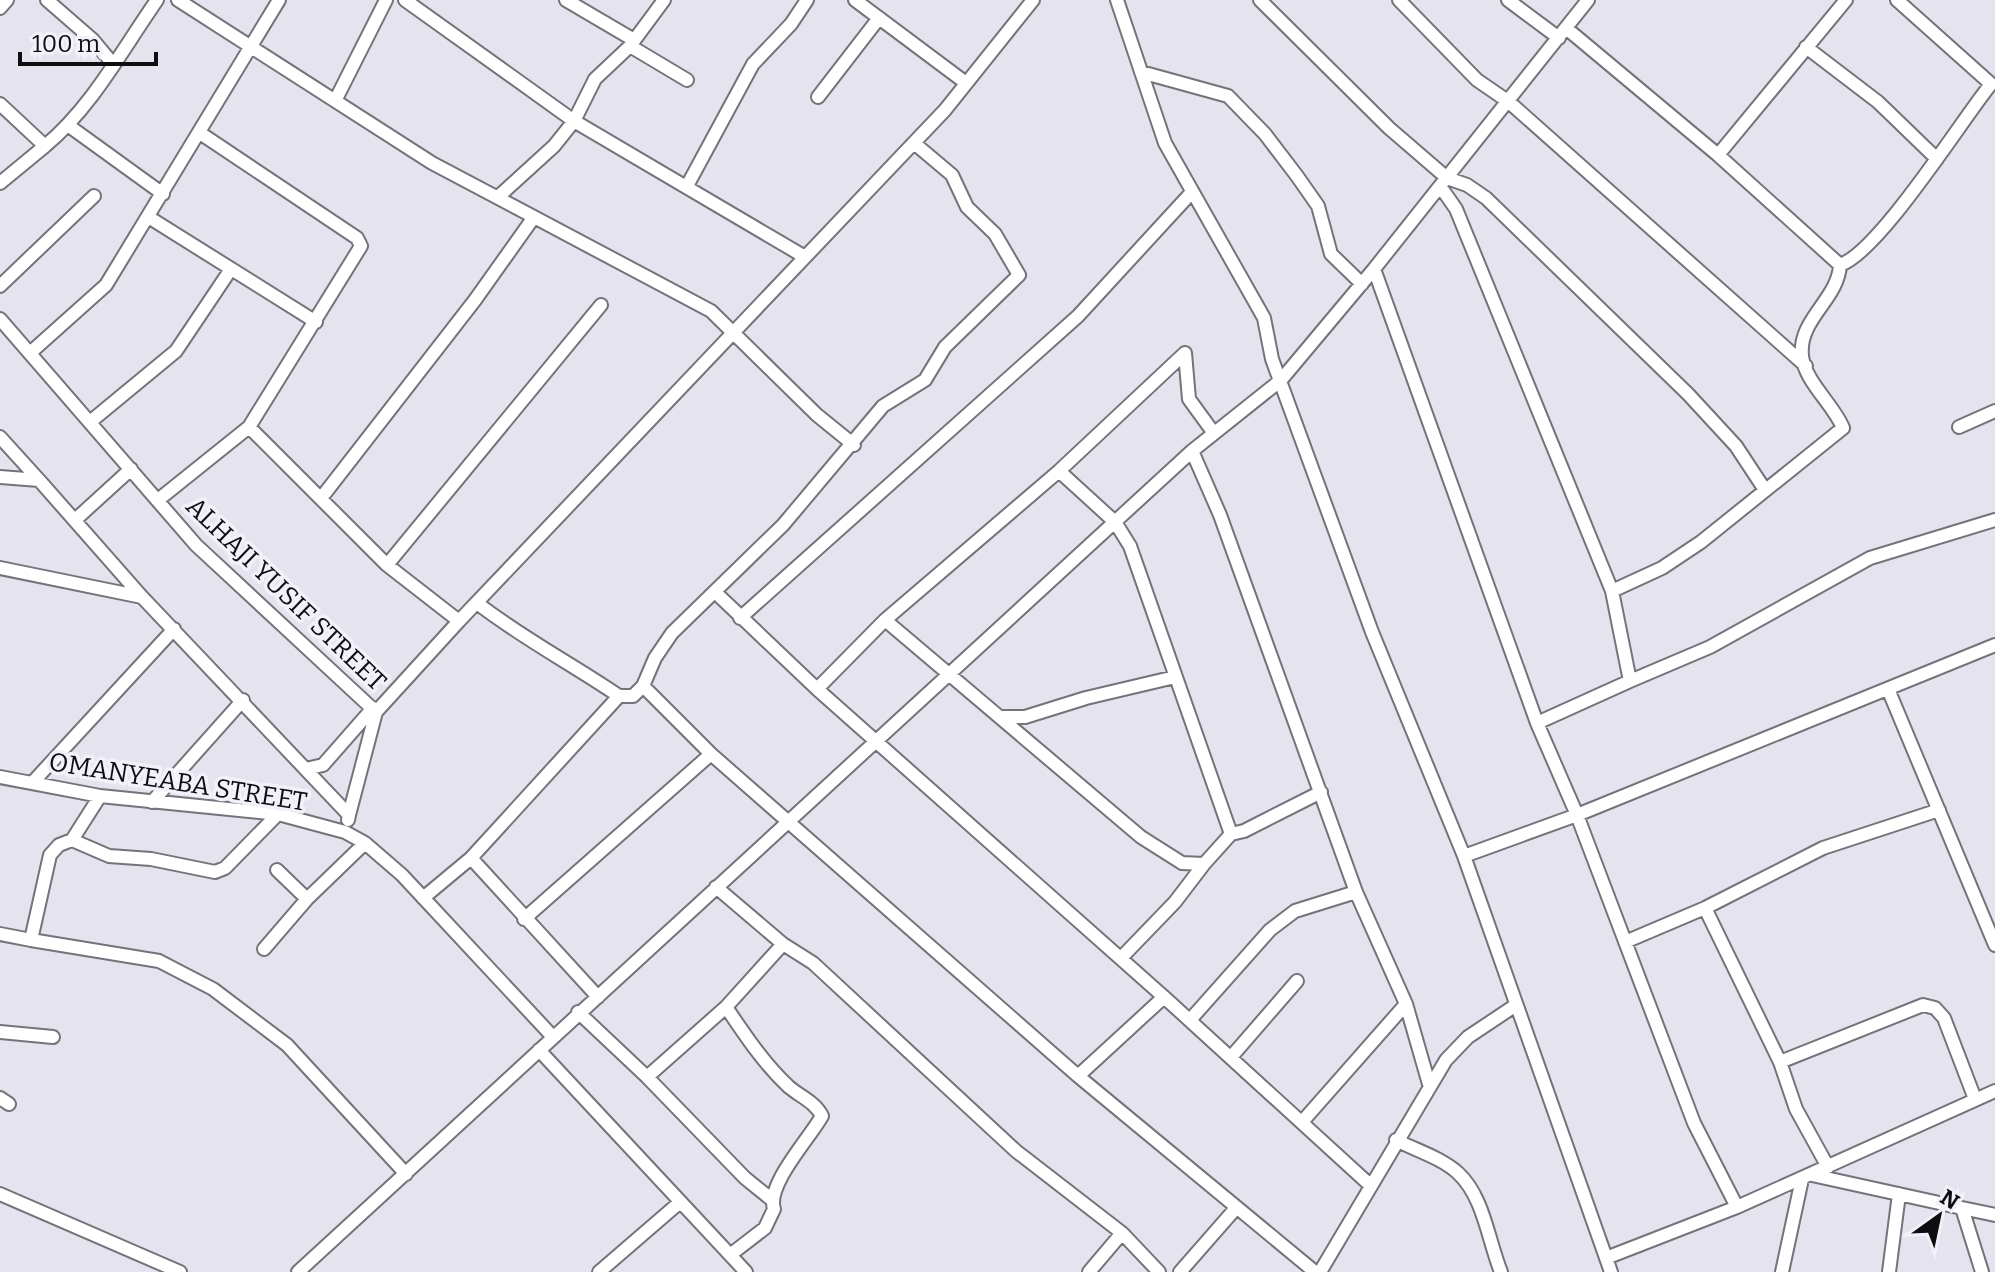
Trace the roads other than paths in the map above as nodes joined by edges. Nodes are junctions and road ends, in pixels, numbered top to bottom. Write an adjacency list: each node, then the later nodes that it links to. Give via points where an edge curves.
1 (7, 0): 20 (street)
2 (47, 0): 26 (street)
3 (157, 0): 26 (street)
4 (178, 0): 24 (street)
5 (279, 0): 24 (street)
6 (386, 0): 32 (street)
7 (405, 0): 35 (street)
8 (566, 0): 23 (street)
9 (664, 0): 23 (street)
10 (807, 0): 44 (street, via 753,64)
11 (855, 0): 21 (street)
12 (1117, 0): 27 (street)
13 (1260, 0): 42 (street)
14 (1399, 0): 33 (street, via 1477,80)
15 (1508, 0): 22 (street)
16 (1588, 0): 22 (street)
17 (1846, 0): 25 (street)
18 (1897, 0): 30 (street)
19 (1032, 1): 29 (street)
20 (0, 8)
21 (879, 18): 29 (street); 31 (street)
22 (1562, 33): 33 (street); 40 (street)
23 (632, 43): 28 (street); 35 (street, via 595,79)
24 (250, 47): 32 (street); 37 (street)
25 (1806, 47): 40 (street); 41 (street, via 1878,102)
26 (113, 64): 36 (street)
27 (1141, 72): 45 (street, via 1165,143); 55 (street, via 1228,96 1297,176 1318,206 1331,254)
28 (687, 80)
29 (966, 83): 38 (street)
30 (1994, 84): 41 (street)
31 (818, 97)
32 (335, 101): 48 (street, via 432,163)
33 (1509, 102): 42 (street); 62 (street)
34 (0, 104): 39 (street)
35 (574, 121): 44 (street); 48 (street)
36 (69, 126): 39 (street); 46 (street)
37 (200, 133): 46 (street); 59 (street, via 360,242)
38 (914, 143): 51 (street); 70 (street, via 952,175 970,211 995,234 1019,275 945,347 925,380 883,406)
39 (45, 146): 43 (street)
40 (1718, 155): 52 (street)
41 (1937, 159): 52 (street, via 1872,239)
42 (1444, 182): 54 (street); 76 (street, via 1486,198 1688,394 1736,446); 84 (street)
43 (0, 183)
44 (687, 186): 51 (street)
45 (1192, 192): 63 (street, via 1264,318); 88 (street, via 1078,316)
46 (163, 194): 50 (street)
47 (94, 196): 56 (street)
48 (498, 197): 49 (street)
49 (534, 217): 60 (street, via 690,298); 77 (street)
50 (150, 218): 53 (street); 61 (street, via 106,285)
51 (805, 257): 60 (street)
52 (1840, 265): 62 (street, via 1836,284 1806,329)
53 (231, 269): 59 (street); 65 (street, via 176,351)
54 (1374, 269): 55 (street); 103 (street)
55 (1362, 284): 63 (street)
56 (0, 286)
57 (601, 305): 82 (street)
58 (0, 319): 61 (street, ALHAJI YUSIF STREET)
59 (316, 322): 66 (street)
60 (732, 331): 70 (street); 87 (street)
61 (30, 353): 65 (street, ALHAJI YUSIF STREET)
62 (1806, 366): 76 (street, via 1843,428)
63 (1281, 380): 68 (street); 121 (street, via 1372,632)
64 (1995, 411): 67 (street)
65 (90, 422): 72 (street, ALHAJI YUSIF STREET)
66 (249, 427): 77 (street); 78 (street)
67 (1959, 427)
68 (1213, 432): 71 (street); 73 (street, via 1189,399 1185,353)
69 (0, 437): 75 (street)
70 (854, 445): 85 (street)
71 (1192, 451): 81 (street); 109 (street)
72 (131, 469): 78 (street, ALHAJI YUSIF STREET); 79 (street)
73 (1059, 471): 81 (street); 89 (street)
74 (0, 477): 75 (street)
75 (39, 480): 79 (street)
76 (1765, 490): 84 (street, via 1662,568)
77 (322, 497): 82 (street)
78 (158, 500): 101 (street, ALHAJI YUSIF STREET, via 196,545)
79 (75, 520): 86 (street)
80 (1995, 520): 95 (street, via 1870,558 1710,647)
81 (1115, 522): 93 (street); 94 (street, via 1135,561)
82 (387, 565): 90 (street)
83 (0, 568): 86 (street)
84 (1612, 591): 95 (street)
85 (715, 592): 88 (street); 96 (street, via 663,644)
86 (142, 597): 91 (street)
87 (477, 603): 90 (street); 99 (street, via 515,633)
88 (740, 618): 97 (street)
89 (885, 620): 93 (street); 97 (street)
90 (459, 621): 101 (street)
91 (174, 629): 100 (street); 108 (street)
92 (1995, 645): 98 (street)
93 (950, 675): 102 (street); 104 (street)
94 (1175, 677): 102 (street, via 1025,717); 118 (street)
95 (1630, 681): 103 (street)
96 (643, 686): 99 (street, via 633,696); 105 (street)
97 (817, 689): 104 (street)
98 (1888, 689): 112 (street); 115 (street)
99 (619, 696): 122 (street)
100 (243, 700): 106 (street); 111 (street)
101 (374, 710): 106 (street, via 323,765); 114 (street, ALHAJI YUSIF STREET)
102 (1003, 717): 123 (street, via 1141,837 1182,863)
103 (1537, 723): 115 (street)
104 (877, 743): 116 (street); 139 (street)
105 (711, 754): 116 (street); 132 (street)
106 (306, 769): 114 (street)
107 (0, 777): 108 (street, OMANYEABA STREET)
108 (33, 782): 110 (street, OMANYEABA STREET)
109 (1321, 792): 118 (street); 126 (street)
110 (100, 796): 111 (street, OMANYEABA STREET); 119 (street)
111 (152, 802): 113 (street, OMANYEABA STREET)
112 (1939, 810): 130 (street, via 1823,848); 131 (street)
113 (278, 814): 117 (street, OMANYEABA STREET); 119 (street, via 215,872 109,856)
114 (349, 815): 117 (street, ALHAJI YUSIF STREET)
115 (1577, 815): 121 (street); 135 (street)
116 (787, 821): 125 (street); 154 (street)
117 (345, 832): 120 (street, OMANYEABA STREET)
118 (1231, 834): 123 (street)
119 (72, 840): 134 (street, via 50,855)
120 (365, 843): 127 (street, OMANYEABA STREET); 128 (street)
121 (1464, 856): 144 (street)
122 (471, 858): 127 (street); 132 (street)
123 (1204, 864): 139 (street)
124 (277, 870): 128 (street)
125 (716, 887): 136 (street); 141 (street)
126 (1356, 892): 143 (street); 147 (street, via 1295,911 1270,930)
127 (423, 898): 150 (street, OMANYEABA STREET)
128 (307, 899): 138 (street)
129 (1995, 903): 131 (street)
130 (1705, 908): 135 (street); 153 (street)
131 (1981, 910): 137 (street)
132 (524, 919): 141 (street)
133 (0, 934): 134 (street)
134 (31, 940): 162 (street, via 159,961 213,989 287,1045)
135 (1625, 942): 169 (street, via 1694,1123)
136 (783, 944): 145 (street); 173 (street, via 813,963 1016,1151)
137 (1995, 945)
138 (264, 949)
139 (1121, 958): 142 (street)
140 (1297, 981): 152 (street)
141 (598, 997): 146 (street)
142 (1164, 997): 147 (street); 154 (street)
143 (1406, 1004): 156 (street); 159 (street)
144 (1516, 1005): 156 (street, via 1468,1037); 175 (street)
145 (726, 1007): 155 (street); 167 (street, via 758,1052 822,1116)
146 (578, 1012): 150 (street); 155 (street)
147 (1190, 1020): 152 (street)
148 (0, 1032): 149 (street)
149 (53, 1037)
150 (553, 1037): 151 (street)
151 (539, 1050): 162 (street); 168 (street)
152 (1232, 1056): 159 (street)
153 (1780, 1062): 158 (street, via 1923,1005 1944,1018); 161 (street, via 1796,1109)
154 (1078, 1076): 170 (street)
155 (647, 1077): 167 (street)
156 (1429, 1084): 160 (street)
157 (1995, 1091): 158 (street)
158 (1975, 1099): 161 (street)
159 (1302, 1122): 164 (street)
160 (1396, 1140): 164 (street); 184 (street, via 1456,1171 1467,1183)
161 (1828, 1167): 163 (street)
162 (406, 1174): 177 (street)
163 (1807, 1177): 166 (street); 169 (street); 186 (street)
164 (1370, 1185): 183 (street)
165 (0, 1194): 176 (street)
166 (1899, 1194): 171 (street); 187 (street)
167 (771, 1199): 174 (street, via 774,1209 765,1228)
168 (679, 1203): 174 (street); 178 (street)
169 (1737, 1207): 175 (street)
170 (1236, 1208): 182 (street); 183 (street)
171 (1962, 1208): 172 (street); 188 (street)
172 (1995, 1215)
173 (1122, 1233): 180 (street); 181 (street)
174 (730, 1255): 179 (street)
175 (1606, 1258): 185 (street)
176 (180, 1272)
177 (298, 1272)
178 (599, 1272)
179 (746, 1272)
180 (1089, 1272)
181 (1159, 1272)
182 (1180, 1272)
183 (1318, 1272)
184 (1501, 1272)
185 (1611, 1272)
186 (1782, 1272)
187 (1889, 1272)
188 (1982, 1272)

